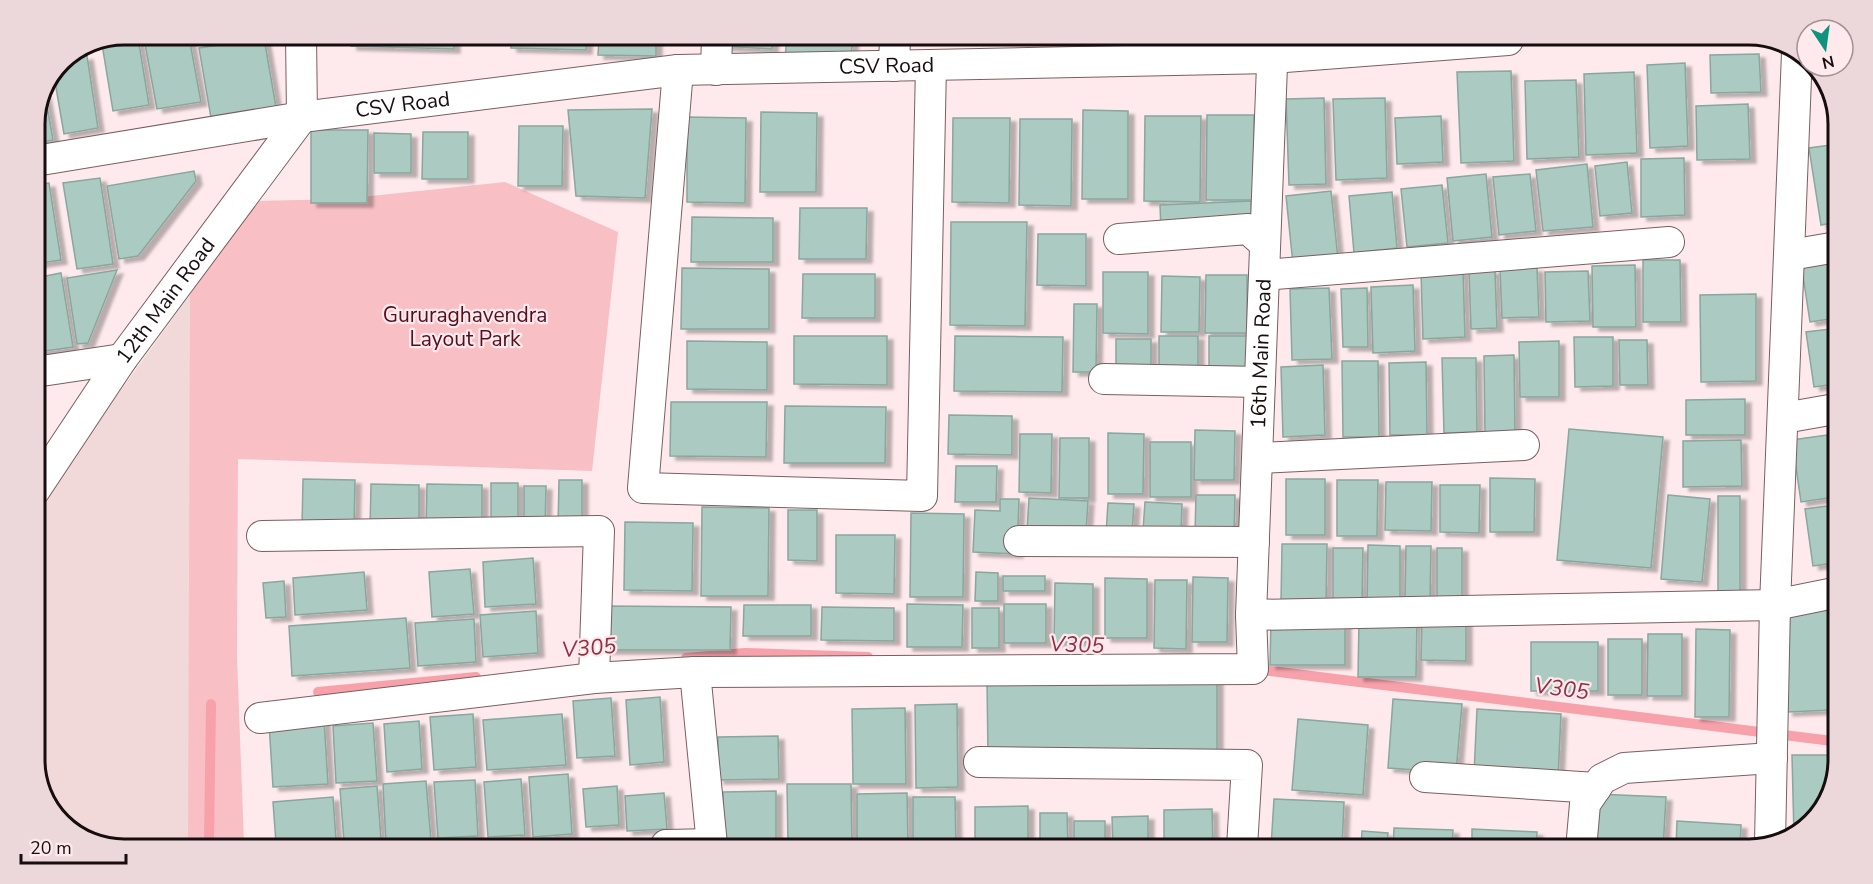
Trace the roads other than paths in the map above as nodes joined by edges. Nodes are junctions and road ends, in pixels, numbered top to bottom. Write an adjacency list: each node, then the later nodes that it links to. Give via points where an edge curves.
1 (301, 45): 11 (street)
2 (717, 45): 9 (street)
3 (1387, 45): 4 (street, CSV Road)
4 (1273, 49): 5 (street, CSV Road); 15 (street, 16th Main Road)
5 (1091, 50): 7 (street, CSV Road)
6 (894, 52): 7 (street, CSV Road); 9 (street, CSV Road)
7 (931, 65): 8 (street, via 922,496 643,488)
8 (678, 70): 9 (street, CSV Road); 11 (street, CSV Road)
9 (716, 70)
10 (1796, 78): 17 (street)
11 (302, 117): 12 (street, CSV Road); 19 (street, 12th Main Road)
12 (45, 159)
13 (1119, 239): 15 (street, via 1248,230)
14 (1669, 242): 18 (street)
15 (1265, 244): 18 (street, 16th Main Road)
16 (1828, 249): 17 (street)
17 (1790, 255): 24 (street)
18 (1264, 275): 22 (street, 16th Main Road)
19 (122, 359): 20 (street); 27 (street, 12th Main Road)
20 (45, 371)
21 (1104, 380): 22 (street)
22 (1260, 382): 26 (street, 16th Main Road)
23 (1828, 410): 24 (street)
24 (1784, 418): 32 (street)
25 (1524, 445): 26 (street)
26 (1258, 458): 30 (street, 16th Main Road)
27 (45, 475)
28 (262, 536): 34 (street, via 599,531)
29 (1020, 541): 30 (street)
30 (1254, 542): 33 (street, 16th Main Road)
31 (1828, 594): 32 (street)
32 (1775, 605): 33 (street); 37 (street)
33 (1251, 615): 35 (street, 16th Main Road, via 1252,669)
34 (594, 668): 35 (street); 36 (street)
35 (695, 672): 42 (street)
36 (260, 718)
37 (1772, 754): 40 (street, via 1624,768 1602,779); 41 (street)
38 (979, 762): 43 (street, via 1247,765)
39 (1425, 777): 40 (street)
40 (1596, 788): 44 (street, via 1585,804)
41 (1770, 836)
42 (712, 839)
43 (1242, 839)
44 (1582, 839)

